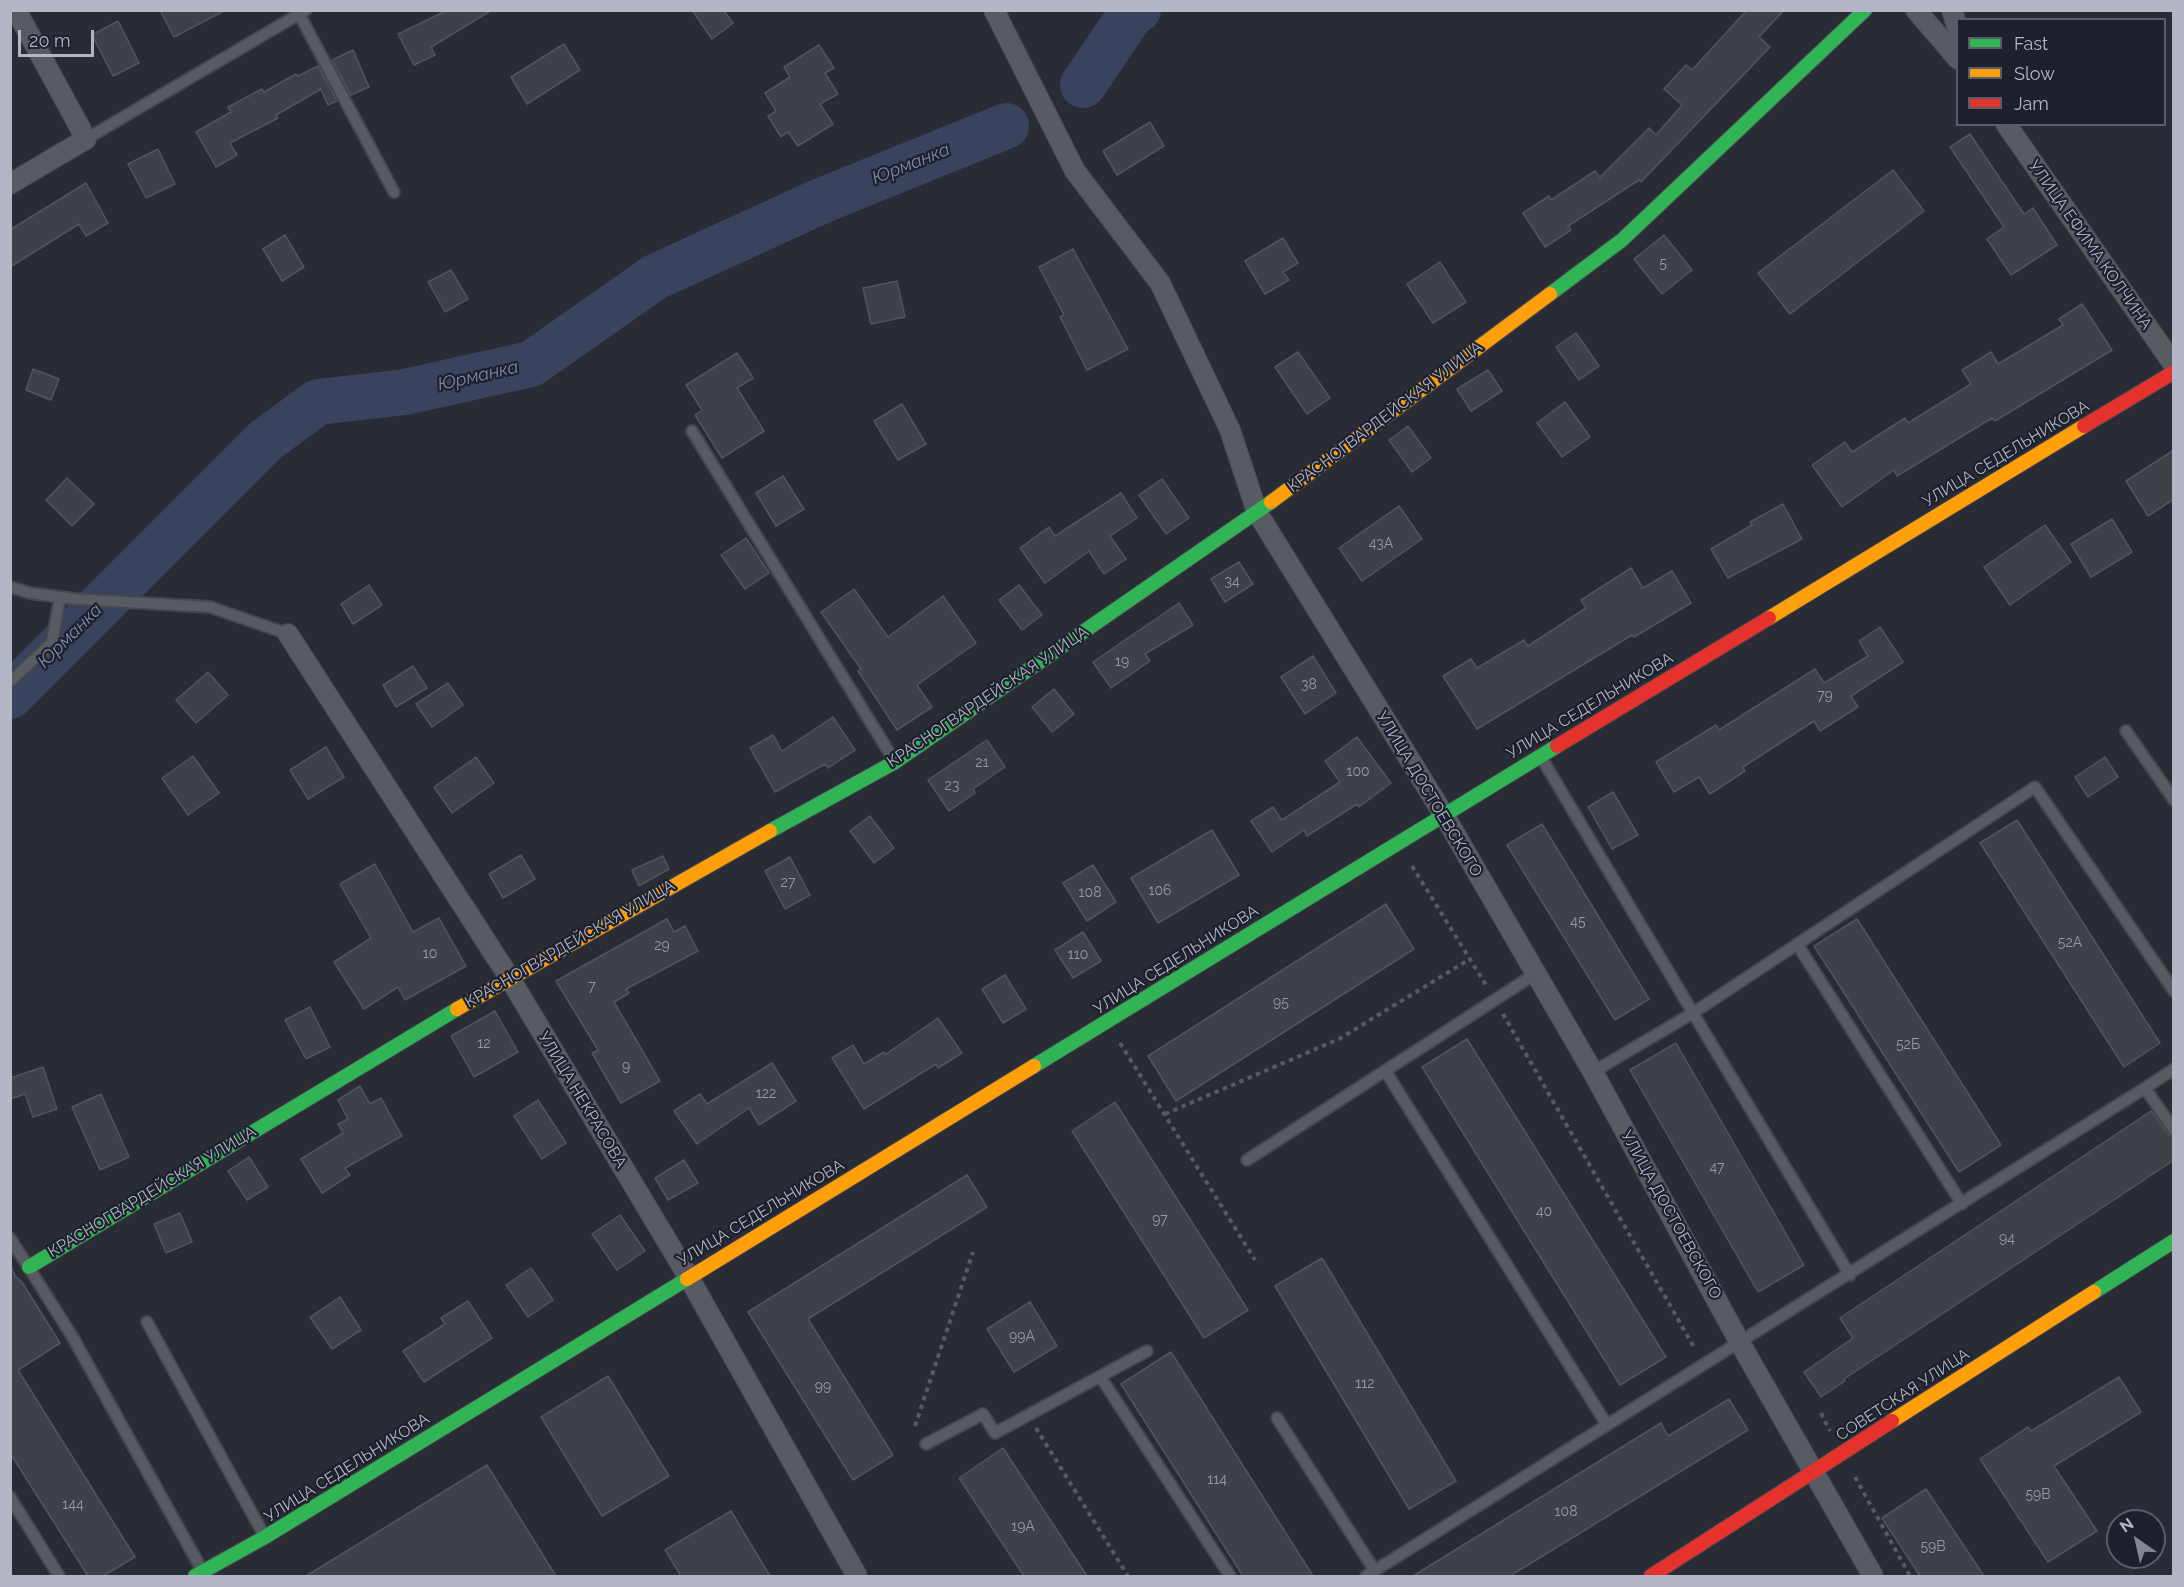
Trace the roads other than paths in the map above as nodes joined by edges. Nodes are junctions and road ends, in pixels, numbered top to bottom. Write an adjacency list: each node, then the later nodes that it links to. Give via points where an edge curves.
1 (16, 10): 8 (street)
2 (994, 10): 14 (street, УЛИЦА ДОСТОЕВСКОГО, via 1075,171 1160,283 1230,430)
3 (1865, 10): 14 (street, КРАСНОГВАРДЕЙСКАЯ УЛИЦА, via 1622,240)
4 (1916, 10): 6 (street)
5 (303, 12): 8 (lane); 10 (lane)
6 (1956, 57)
7 (2007, 126): 11 (street, УЛИЦА ЕФИМА КОЛЧИНА)
8 (86, 139): 9 (street)
9 (10, 184)
10 (394, 192)
11 (2174, 365)
12 (2174, 372): 20 (street, УЛИЦА СЕДЕЛЬНИКОВА)
13 (692, 431): 21 (lane)
14 (1257, 512): 21 (street, КРАСНОГВАРДЕЙСКАЯ УЛИЦА); 23 (street, УЛИЦА ДОСТОЕВСКОГО)
15 (10, 587): 16 (lane)
16 (60, 597): 17 (lane, via 210,607); 18 (lane, via 52,642)
17 (288, 634): 26 (street, УЛИЦА НЕКРАСОВА)
18 (10, 682)
19 (2126, 731): 22 (lane)
20 (1540, 756): 23 (street, УЛИЦА СЕДЕЛЬНИКОВА); 28 (lane)
21 (895, 762): 26 (street, КРАСНОГВАРДЕЙСКАЯ УЛИЦА)
22 (2174, 800)
23 (1444, 815): 25 (street, УЛИЦА ДОСТОЕВСКОГО); 40 (street, УЛИЦА СЕДЕЛЬНИКОВА)
24 (1797, 944): 27 (lane, via 2036,787); 28 (lane); 35 (lane)
25 (1535, 974): 30 (lane); 31 (street, УЛИЦА ДОСТОЕВСКОГО)
26 (509, 977): 38 (street, КРАСНОГВАРДЕЙСКАЯ УЛИЦА); 40 (street, УЛИЦА НЕКРАСОВА)
27 (2174, 991)
28 (1693, 1013): 31 (lane); 39 (lane)
29 (2174, 1069): 32 (lane)
30 (1386, 1072): 34 (lane); 46 (lane)
31 (1593, 1072): 42 (street, УЛИЦА ДОСТОЕВСКОГО)
32 (2145, 1088): 33 (lane); 35 (lane)
33 (2174, 1130)
34 (1247, 1160)
35 (1962, 1204): 39 (lane)
36 (10, 1238): 38 (lane)
37 (2174, 1241): 48 (street, СОВЕТСКАЯ УЛИЦА)
38 (29, 1267): 51 (lane, via 72,1336)
39 (1850, 1275): 42 (lane)
40 (688, 1276): 50 (street, УЛИЦА СЕДЕЛЬНИКОВА); 54 (street, УЛИЦА НЕКРАСОВА)
41 (147, 1322): 50 (lane)
42 (1740, 1343): 46 (lane); 48 (street, УЛИЦА ДОСТОЕВСКОГО)
43 (1147, 1352): 44 (lane)
44 (1100, 1376): 47 (lane, via 995,1432 983,1414); 55 (lane)
45 (1277, 1418): 52 (lane)
46 (1607, 1425): 52 (lane)
47 (926, 1444)
48 (1813, 1472): 56 (street, СОВЕТСКАЯ УЛИЦА); 57 (street, УЛИЦА ДОСТОЕВСКОГО)
49 (10, 1497): 53 (lane)
50 (265, 1537): 51 (street, УЛИЦА СЕДЕЛЬНИКОВА)
51 (199, 1574)
52 (1370, 1574)
53 (59, 1576)
54 (858, 1576)
55 (1230, 1576)
56 (1651, 1576)
57 (1873, 1576)

